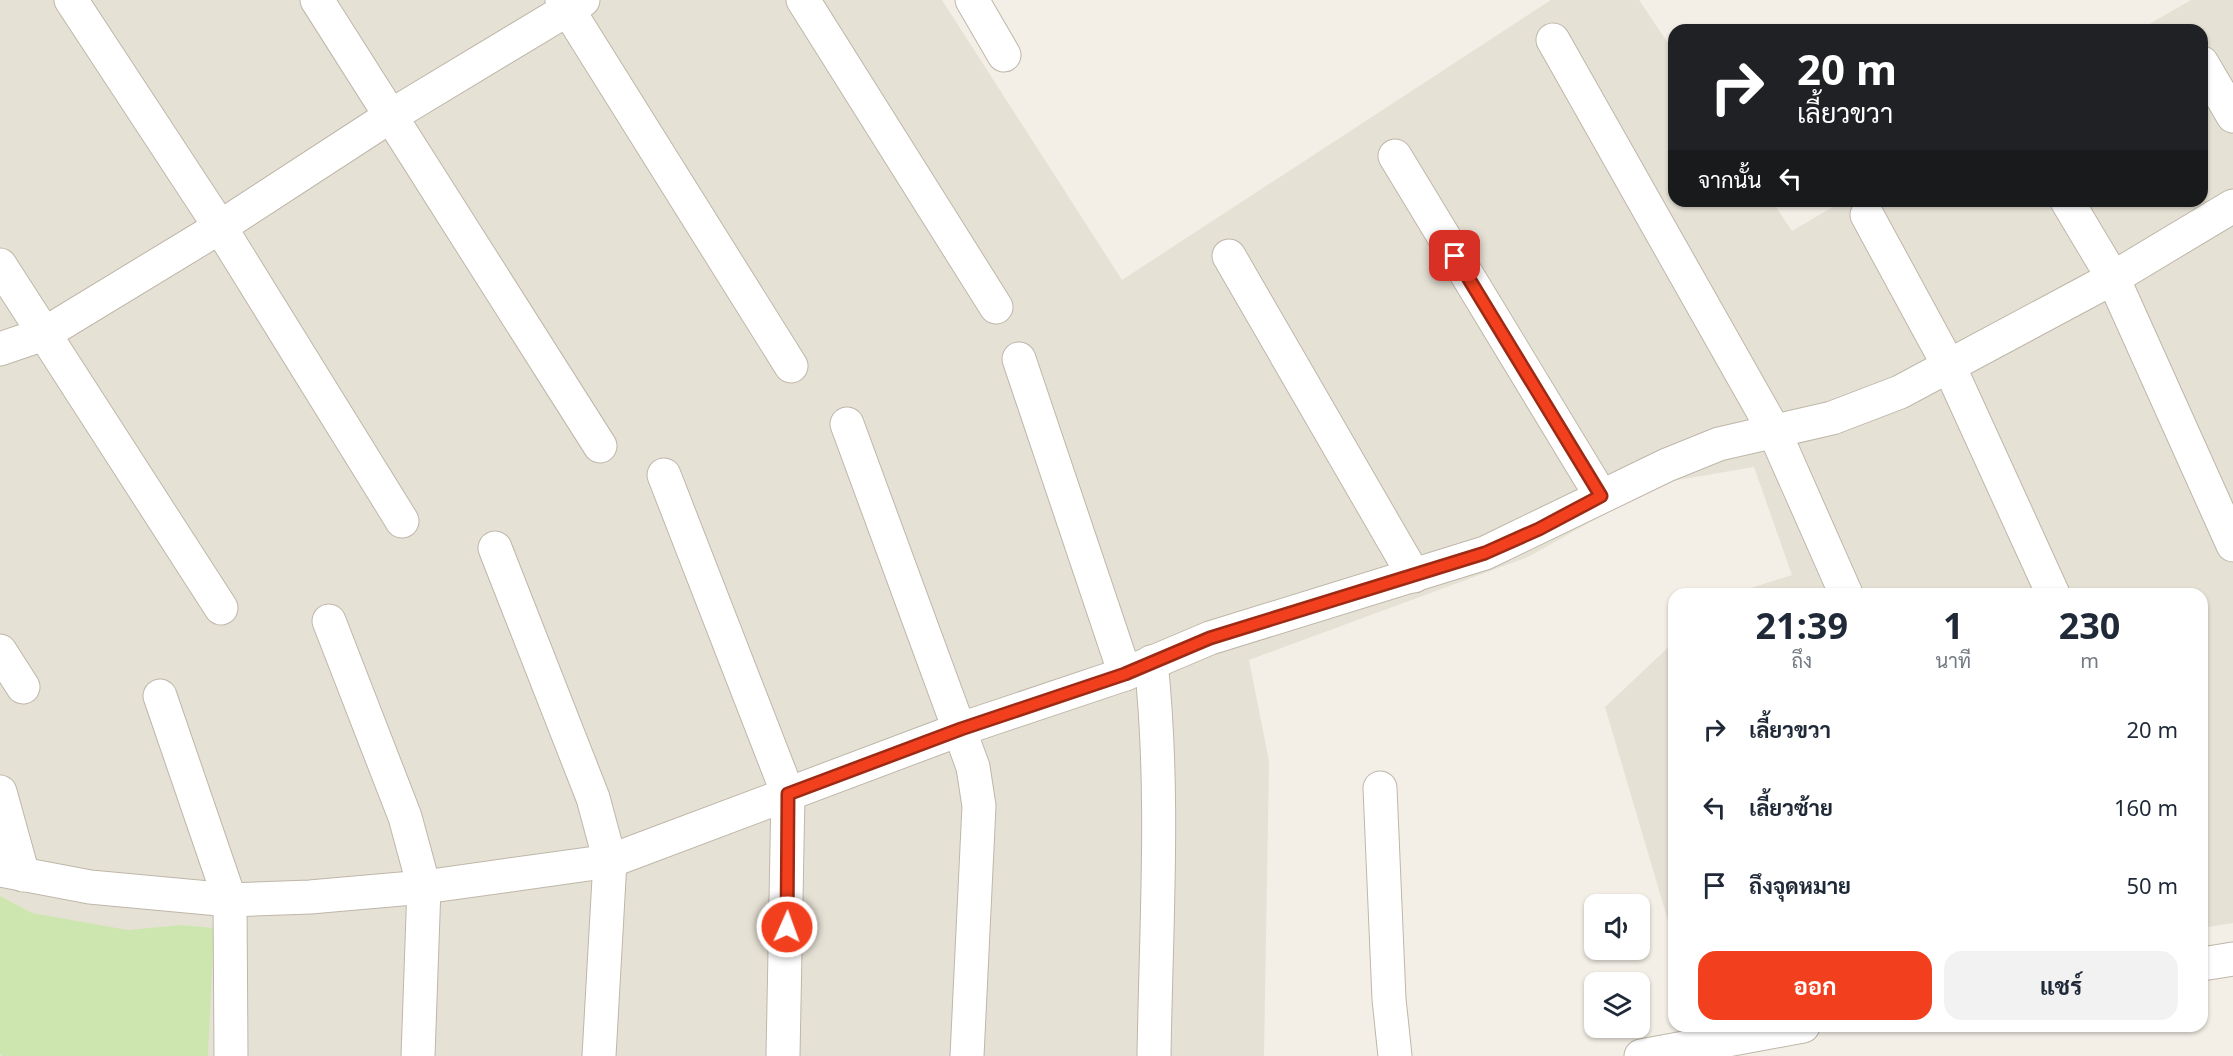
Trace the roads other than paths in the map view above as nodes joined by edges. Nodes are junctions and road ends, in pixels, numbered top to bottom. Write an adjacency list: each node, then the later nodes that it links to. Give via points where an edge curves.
1 (71, 0): 15 (street)
2 (317, 0): 10 (street)
3 (803, 0): 19 (street)
4 (972, 0): 7 (street)
5 (571, 3): 10 (street); 23 (street)
6 (1553, 40): 26 (street)
7 (1004, 55)
8 (2208, 73): 9 (street)
9 (2233, 116)
10 (389, 117): 15 (street); 27 (street)
11 (1395, 156): 29 (street)
12 (2233, 206): 18 (street)
13 (2071, 207): 18 (street)
14 (1867, 215): 24 (street)
15 (220, 227): 20 (street); 30 (street)
16 (1229, 256): 33 (street)
17 (0, 265): 20 (street)
18 (2113, 278): 24 (street); 31 (street)
19 (996, 307)
20 (44, 334): 21 (street); 36 (street)
21 (0, 349)
22 (1019, 359): 39 (street)
23 (791, 366)
24 (1948, 366): 26 (street, via 1881,400 1832,418); 35 (street)
25 (847, 424): 42 (street)
26 (1774, 431): 29 (street, via 1719,444); 34 (street)
27 (600, 446)
28 (664, 475): 45 (street)
29 (1601, 496): 33 (street, via 1485,553)
30 (402, 521)
31 (2233, 545)
32 (495, 548): 46 (street, via 593,798)
33 (1414, 576): 39 (street, via 1270,618)
34 (1843, 588)
35 (2050, 588)
36 (221, 608)
37 (329, 621): 48 (street, via 405,817)
38 (0, 651): 40 (street)
39 (1138, 668): 42 (street); 58 (street, via 1157,725)
40 (23, 687)
41 (160, 696): 49 (street)
42 (961, 729): 45 (street); 57 (street, via 973,767 979,806)
43 (1380, 788): 59 (street)
44 (0, 792): 47 (street)
45 (788, 794): 46 (street); 56 (street)
46 (610, 861): 48 (street); 55 (street)
47 (11, 872): 49 (street, via 90,887)
48 (424, 887): 49 (street); 54 (street)
49 (230, 900): 53 (street)
50 (2233, 959): 51 (street)
51 (2208, 963)
52 (1771, 1032): 60 (street)
53 (231, 1056)
54 (418, 1056)
55 (599, 1056)
56 (783, 1056)
57 (967, 1056)
58 (1154, 1056)
59 (1395, 1056)
60 (1641, 1056)

